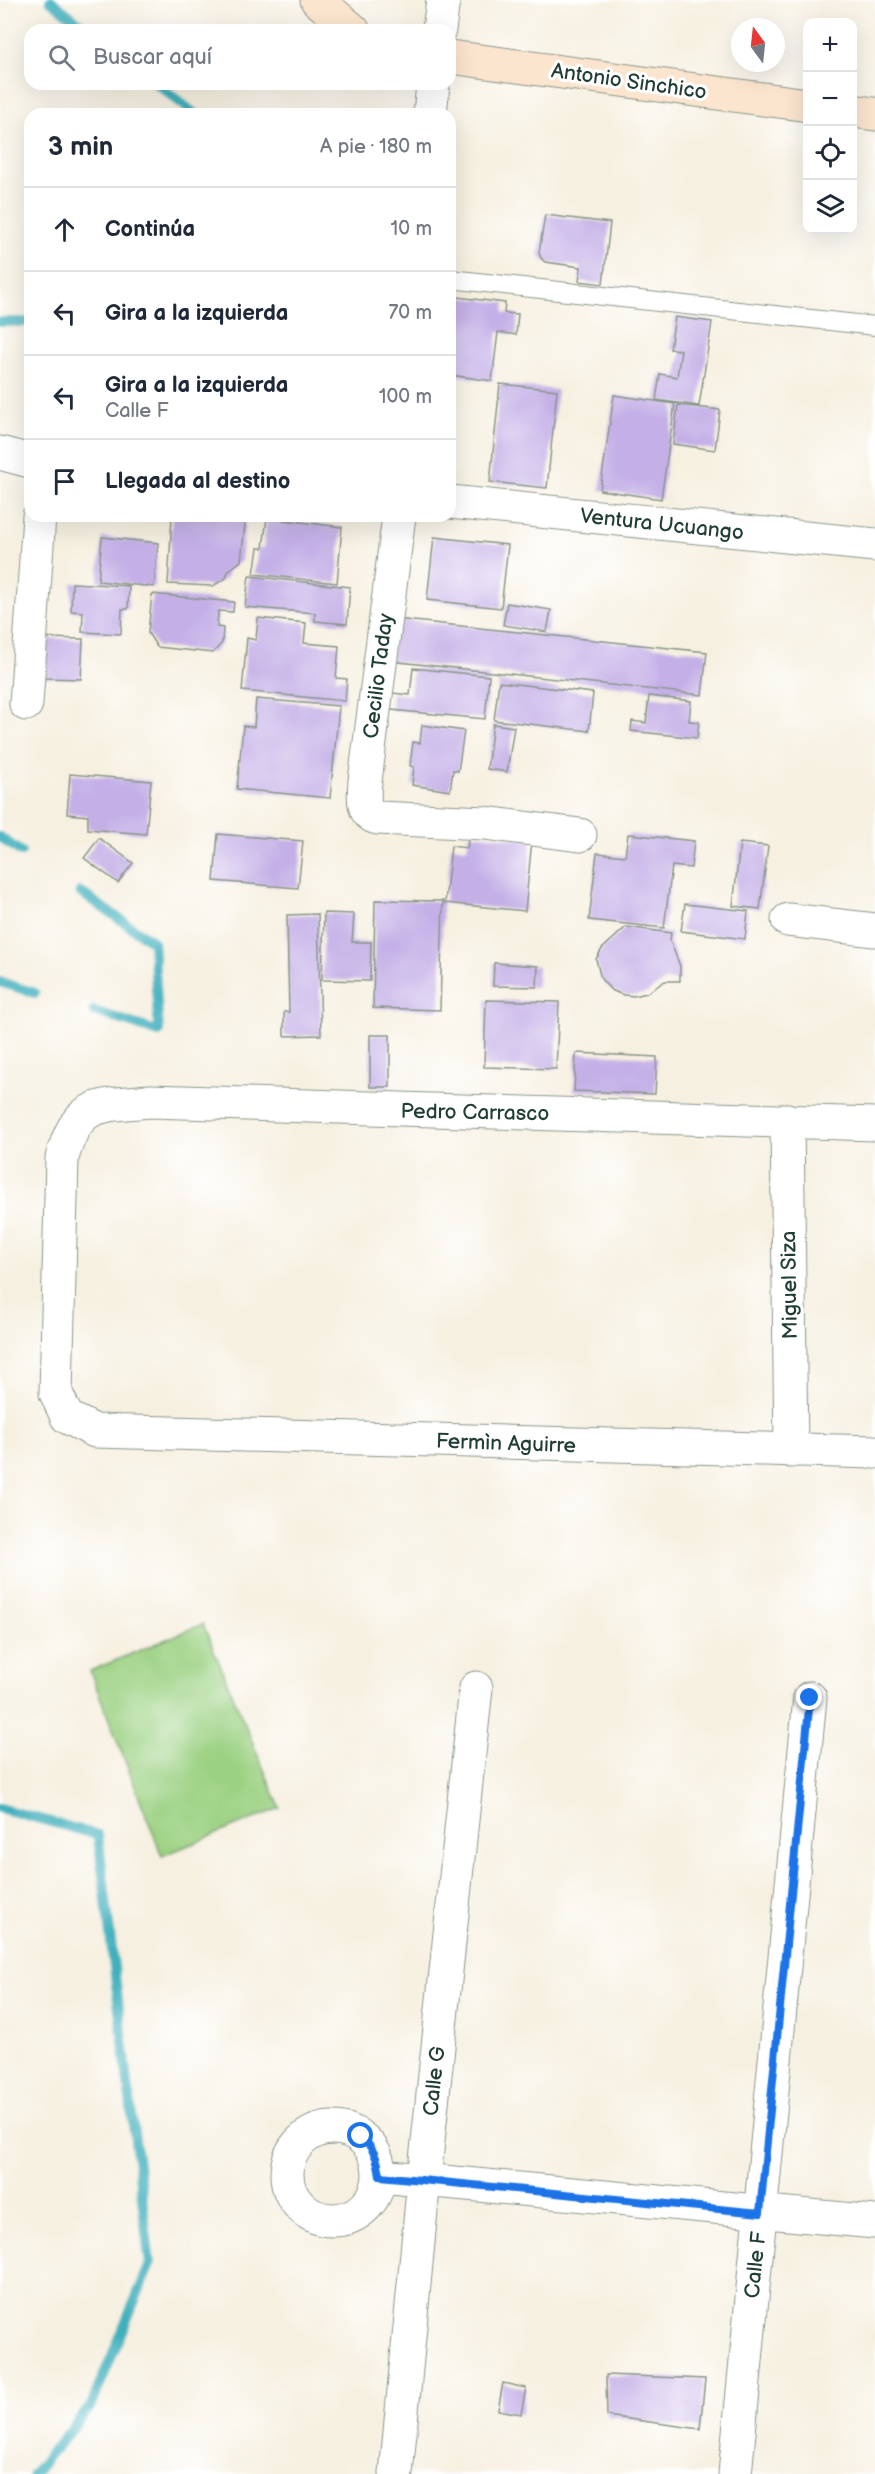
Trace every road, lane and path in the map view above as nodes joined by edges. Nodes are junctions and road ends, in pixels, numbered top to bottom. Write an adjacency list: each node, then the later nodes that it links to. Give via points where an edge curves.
1 (317, 0): 3 (street)
2 (443, 0): 4 (street)
3 (346, 24)
4 (440, 24)
5 (456, 58): 7 (street, Antonio Sinchico)
6 (432, 90): 8 (street)
7 (803, 104)
8 (431, 108)
9 (857, 112): 10 (street)
10 (875, 114)
11 (456, 280): 12 (lane)
12 (875, 326)
13 (0, 453): 14 (street)
14 (24, 459)
15 (456, 503): 18 (street, Ventura Ucuango)
16 (39, 522): 19 (street)
17 (398, 522): 20 (street, Cecilio Taday, via 364,799 367,812 371,817 389,819 485,823)
18 (875, 545)
19 (26, 704)
20 (580, 835)
21 (788, 920): 22 (street)
22 (875, 930)
23 (79, 1119): 24 (street, Pedro Carrasco, via 93,1109 150,1101); 26 (street, Fermìn Aguirre, via 69,1132 62,1158 56,1393 67,1417 95,1431)
24 (787, 1120): 25 (street, Pedro Carrasco); 26 (street, Miguel Siza)
25 (875, 1124)
26 (791, 1451): 27 (street, Fermìn Aguirre)
27 (875, 1452)
28 (476, 1688): 31 (street, Calle G)
29 (810, 1698): 32 (street, Calle F)
30 (380, 2176): 31 (street)
31 (424, 2179): 32 (street); 34 (street, Calle G)
32 (760, 2213): 33 (street); 35 (street, Calle F)
33 (875, 2222)
34 (396, 2474)
35 (735, 2474)

